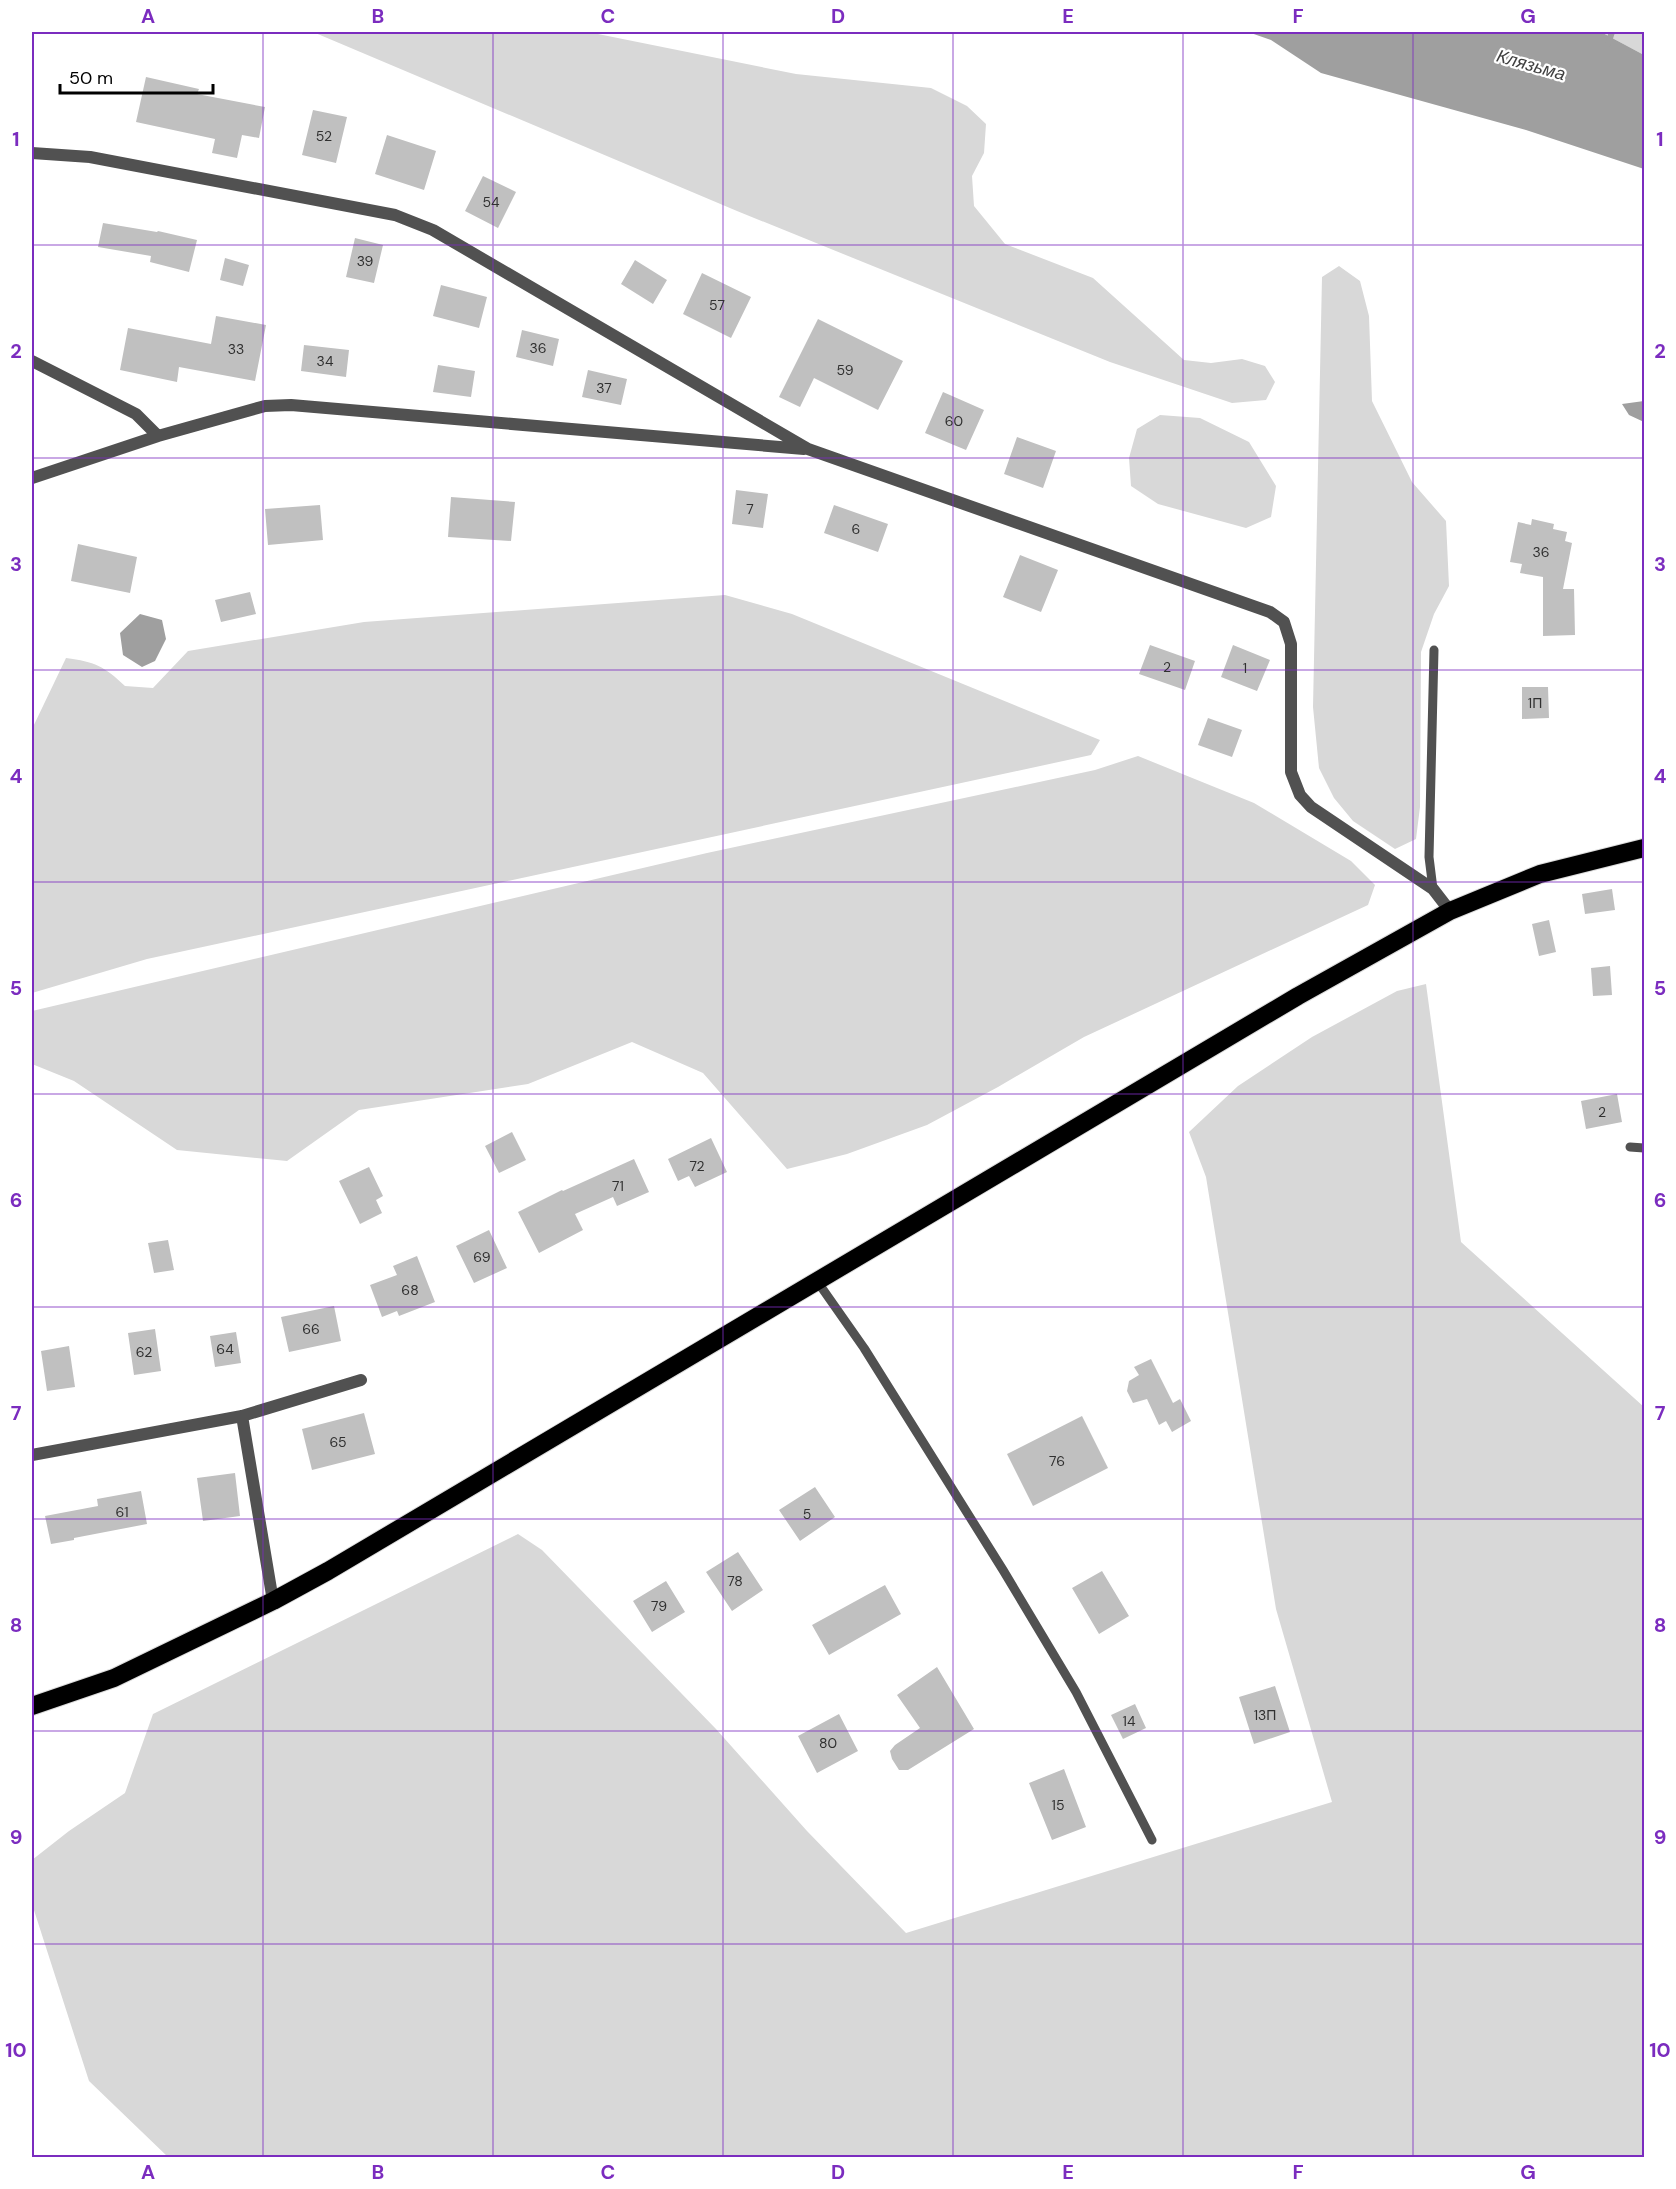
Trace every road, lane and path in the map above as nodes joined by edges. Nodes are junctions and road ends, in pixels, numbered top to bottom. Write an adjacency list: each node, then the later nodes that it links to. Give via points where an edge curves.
1 (32, 153): 4 (street, via 90,157 395,215 433,230)
2 (32, 361): 3 (street, via 136,414)
3 (158, 436): 4 (street, via 265,406 291,405); 5 (street)
4 (808, 449): 8 (street, via 1270,612 1284,622 1292,644 1291,772 1299,795)
5 (32, 478)
6 (1434, 650): 8 (lane, via 1429,858)
7 (1644, 848): 9 (highway, via 1540,874)
8 (1433, 889): 9 (street)
9 (1449, 911): 12 (highway)
10 (1630, 1147): 11 (lane)
11 (1644, 1148)
12 (817, 1281): 16 (highway); 18 (lane, via 864,1348 1015,1590 1076,1692)
13 (361, 1380): 14 (street)
14 (242, 1416): 15 (street); 16 (street)
15 (32, 1455)
16 (273, 1601): 17 (highway, via 114,1678)
17 (32, 1706)
18 (1152, 1840)

